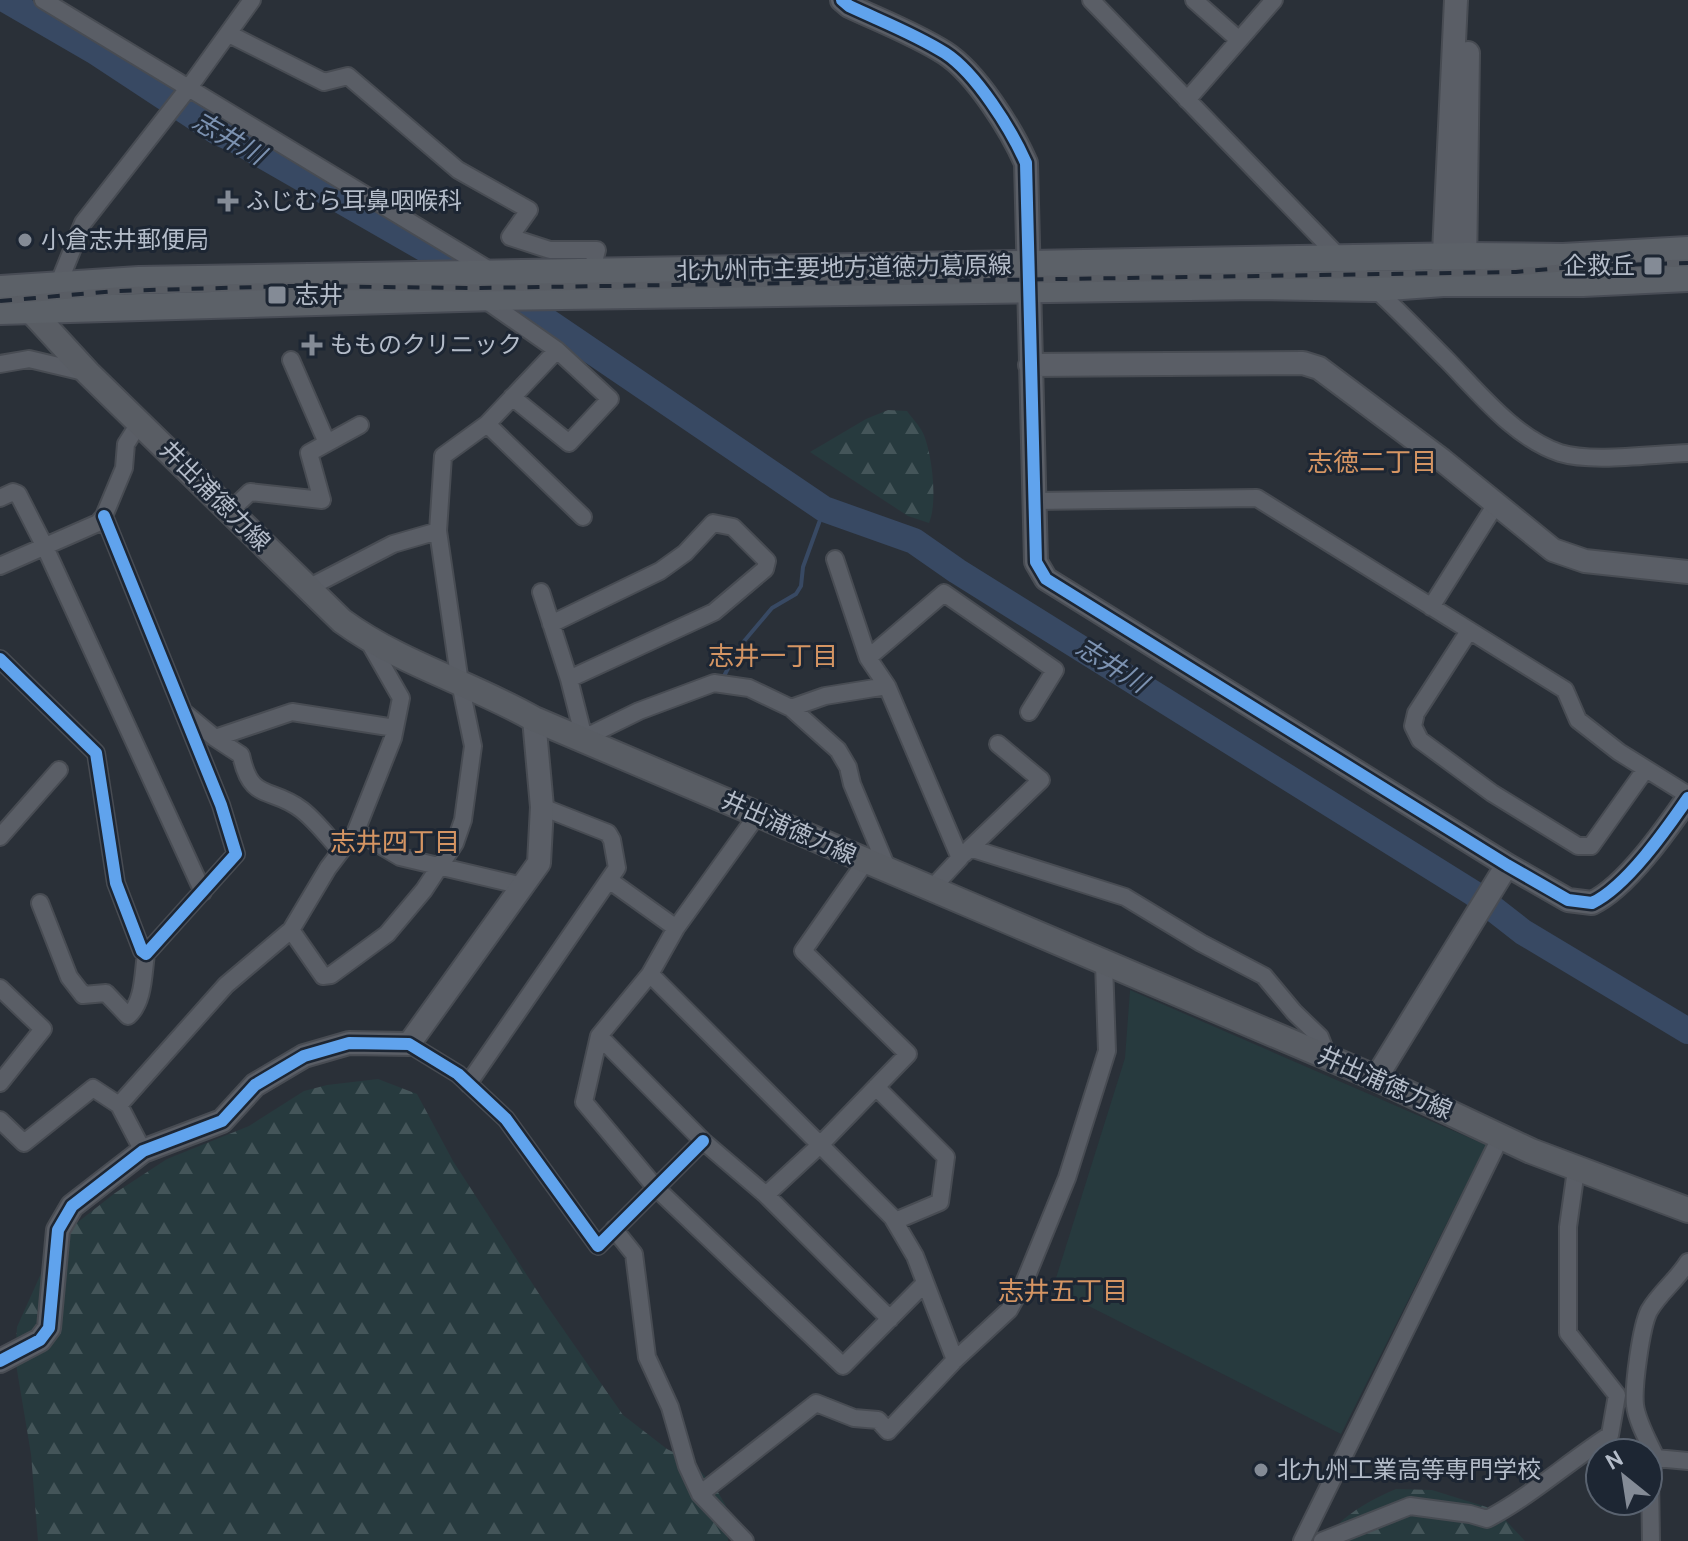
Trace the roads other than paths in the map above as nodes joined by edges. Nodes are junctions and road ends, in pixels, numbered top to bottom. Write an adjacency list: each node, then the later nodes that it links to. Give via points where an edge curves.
1 (43, 0): 11 (street)
2 (252, 0): 9 (street)
3 (842, 0): 17 (street, via 947,55 1011,130 1026,163)
4 (1091, 0): 12 (street)
5 (1194, 0): 10 (street)
6 (1274, 0): 10 (street)
7 (1456, 0): 15 (street)
8 (1469, 0): 15 (street)
9 (229, 34): 11 (street); 19 (street, via 324,82 348,76 458,170 529,210 510,237 550,250 597,250)
10 (1239, 40): 12 (street)
11 (190, 86): 16 (street); 20 (street, via 83,223)
12 (1187, 100): 14 (street)
13 (1688, 250): 15 (main road, 北九州市主要地方道徳力葛原線)
14 (1342, 260): 15 (main road, 北九州市主要地方道徳力葛原線); 17 (main road, 北九州市主要地方道徳力葛原線); 21 (street)
15 (1454, 270): 18 (main road, 北九州市主要地方道徳力葛原線, via 1612,282); 21 (main road, 北九州市主要地方道徳力葛原線)
16 (500, 275): 19 (main road, 北九州市主要地方道徳力葛原線); 20 (main road, 北九州市主要地方道徳力葛原線)
17 (1028, 278): 19 (main road, 北九州市主要地方道徳力葛原線); 21 (main road, 北九州市主要地方道徳力葛原線); 28 (street)
18 (1688, 278)
19 (590, 284): 23 (main road, 北九州市主要地方道徳力葛原線)
20 (58, 285): 22 (main road, 北九州市主要地方道徳力葛原線)
21 (1375, 288): 35 (street, via 1488,402 1521,432 1552,450 1590,457)
22 (2, 292): 24 (main road, 北九州市主要地方道徳力葛原線)
23 (481, 297): 24 (main road, 北九州市主要地方道徳力葛原線); 25 (street)
24 (29, 309): 29 (main road, 井出浦徳力線)
25 (557, 350): 30 (street); 30 (street, via 610,399 569,443)
26 (291, 360): 34 (street)
27 (0, 364): 29 (street, via 29,359)
28 (1030, 365): 37 (street); 38 (street, via 1303,363 1319,368)
29 (88, 373): 31 (main road, 井出浦徳力線)
30 (512, 397): 32 (street)
31 (140, 422): 39 (main road, 井出浦徳力線); 40 (street, via 126,444 124,468)
32 (487, 424): 41 (street); 42 (street, via 443,456)
33 (360, 425): 34 (street)
34 (327, 443): 39 (street, via 309,453 322,500 250,492)
35 (1688, 453)
36 (0, 498): 43 (street, via 18,494)
37 (1035, 501): 49 (street, via 1257,498); 75 (street, via 1036,562 1046,579)
38 (1496, 504): 46 (street, via 1568,557); 49 (street)
39 (230, 511): 47 (main road, 井出浦徳力線)
40 (104, 516): 43 (street); 60 (street)
41 (583, 517)
42 (438, 531): 47 (street, via 393,544); 56 (street)
43 (44, 545): 45 (street); 81 (street)
44 (835, 559): 53 (street)
45 (0, 566)
46 (1688, 572)
47 (308, 588): 52 (main road, 井出浦徳力線)
48 (541, 592): 50 (street)
49 (1431, 607): 51 (street)
50 (551, 624): 55 (street); 55 (street, via 660,571 713,523 733,527 767,561 765,569 714,612)
51 (1469, 631): 67 (street, via 1565,690 1578,720); 67 (street, via 1416,713 1413,726 1420,740 1578,846 1591,846)
52 (369, 642): 56 (main road, 井出浦徳力線); 62 (street, via 401,698)
53 (868, 658): 57 (street); 59 (street, via 944,593 1055,670)
54 (0, 659): 85 (street, via 96,753 116,883)
55 (569, 679): 64 (street)
56 (460, 683): 61 (main road, 井出浦徳力線); 76 (street, via 473,746 463,820)
57 (887, 686): 58 (street, via 825,696); 74 (street)
58 (791, 708): 64 (street, via 749,688 714,683); 77 (street, via 838,750 848,767)
59 (1029, 712)
60 (185, 713): 63 (street); 81 (street, via 236,854)
61 (534, 719): 64 (main road, 井出浦徳力線); 69 (street)
62 (395, 728): 63 (street, via 292,712); 71 (street)
63 (215, 738): 73 (street, via 241,755 255,788 300,809)
64 (584, 738): 70 (main road, 井出浦徳力線)
65 (998, 744): 74 (street, via 1041,780)
66 (59, 770): 72 (street)
67 (1645, 770): 68 (street)
68 (1688, 796): 75 (street, via 1636,864 1592,903 1568,900)
69 (542, 807): 78 (street, via 608,833 617,868); 79 (street, via 539,863)
70 (758, 814): 77 (main road, 井出浦徳力線); 83 (street)
71 (356, 831): 73 (street); 76 (street, via 400,857)
72 (0, 837)
73 (341, 851): 84 (street)
74 (965, 853): 80 (street); 91 (street, via 1125,897 1264,976 1320,1037)
75 (1507, 865): 92 (street)
76 (440, 866): 79 (street); 84 (street, via 387,934 331,975 323,976)
77 (877, 866): 80 (main road, 井出浦徳力線); 95 (street, via 803,951 908,1054)
78 (609, 880): 83 (street); 94 (street)
79 (523, 886): 90 (street)
80 (933, 887): 86 (main road, 井出浦徳力線)
81 (203, 892): 85 (street)
82 (40, 903): 85 (street, via 69,977 83,995 106,993 128,1016 135,1010)
83 (676, 928): 87 (street)
84 (291, 930): 96 (street, via 226,985)
85 (146, 954)
86 (1104, 963): 91 (main road, 井出浦徳力線); 111 (street, via 1107,1051 1067,1178 1009,1310)
87 (650, 974): 89 (street); 100 (street)
88 (0, 988): 93 (street, via 43,1029)
89 (599, 1036): 99 (street); 103 (street, via 584,1102)
90 (409, 1044): 94 (street); 101 (street, via 349,1043 304,1056 255,1085 222,1121)
91 (1328, 1058): 92 (main road, 井出浦徳力線)
92 (1376, 1078): 98 (main road, 井出浦徳力線)
93 (0, 1083)
94 (468, 1084): 107 (street, via 506,1119 598,1246)
95 (876, 1087): 100 (street); 106 (street, via 946,1157 940,1202)
96 (119, 1105): 97 (street, via 93,1088 24,1143); 101 (street)
97 (0, 1120)
98 (1501, 1136): 102 (main road, 井出浦徳力線); 119 (street)
99 (703, 1141): 103 (street); 104 (street)
100 (820, 1145): 104 (street); 106 (street)
101 (143, 1151): 112 (street, via 72,1206 58,1230 49,1328 40,1340)
102 (1576, 1170): 105 (main road, 井出浦徳力線); 120 (street, via 1568,1227 1568,1333 1617,1395 1610,1435 1518,1503 1487,1519 1410,1506)
103 (656, 1188): 107 (street); 110 (street, via 843,1366)
104 (766, 1195): 110 (street)
105 (1688, 1210)
106 (895, 1221): 109 (street)
107 (614, 1229): 116 (street, via 634,1254 647,1357)
108 (1688, 1262): 113 (street, via 1648,1314 1635,1405)
109 (925, 1283): 110 (street); 111 (street)
110 (890, 1319)
111 (955, 1360): 116 (street, via 888,1431 878,1420 854,1418 816,1403)
112 (0, 1361)
113 (1648, 1437)
114 (1664, 1459): 115 (street)
115 (1688, 1461)
116 (700, 1494): 118 (street)
117 (1651, 1517): 121 (street)
118 (745, 1541)
119 (1302, 1541)
120 (1322, 1541)
121 (1651, 1541)

